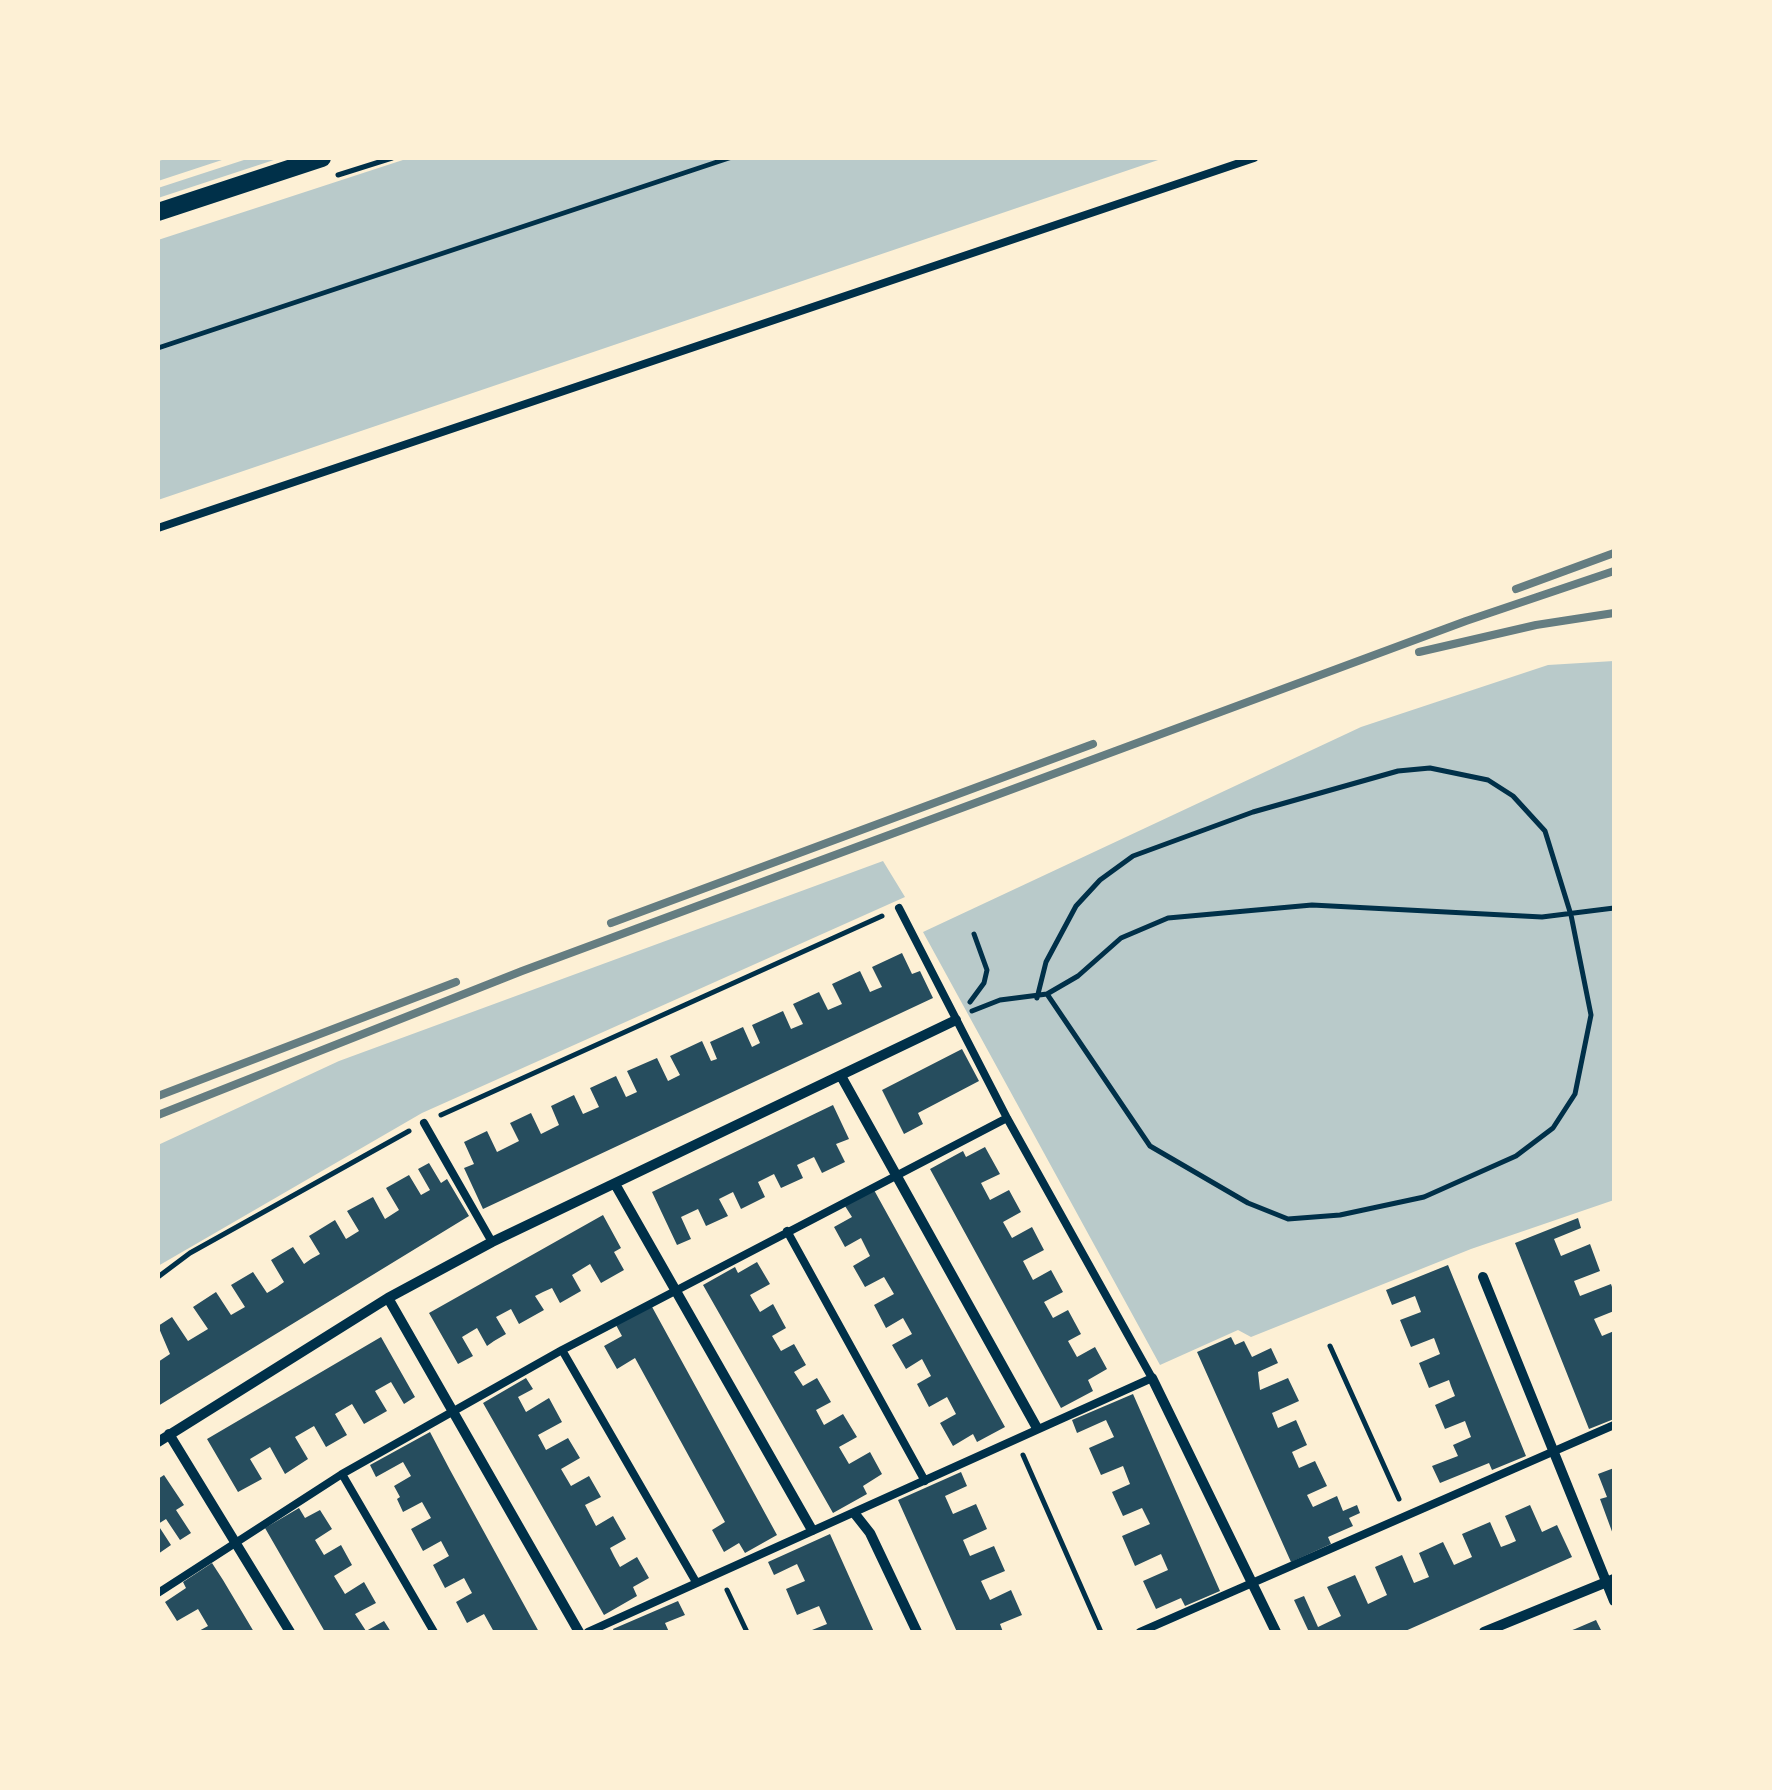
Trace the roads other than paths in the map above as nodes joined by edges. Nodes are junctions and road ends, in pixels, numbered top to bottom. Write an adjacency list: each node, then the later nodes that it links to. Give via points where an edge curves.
1 (322, 158): 3 (street)
2 (1254, 158): 4 (lane)
3 (158, 212)
4 (158, 528)
5 (899, 908): 6 (lane)
6 (956, 1020): 7 (street); 8 (lane)
7 (841, 1076): 10 (street); 11 (street)
8 (1006, 1118): 10 (lane); 18 (lane)
9 (424, 1123): 13 (lane)
10 (896, 1175): 12 (lane); 21 (street)
11 (615, 1184): 13 (street); 15 (street)
12 (787, 1231): 15 (lane); 26 (lane)
13 (492, 1242): 16 (street)
14 (1483, 1277): 24 (street)
15 (676, 1290): 17 (lane); 28 (street)
16 (388, 1298): 19 (street); 22 (street)
17 (562, 1350): 19 (lane); 31 (lane)
18 (1152, 1378): 21 (lane); 32 (street)
19 (454, 1412): 25 (lane); 37 (street)
20 (1614, 1425): 24 (lane)
21 (1037, 1428): 26 (lane)
22 (168, 1434): 23 (street); 29 (street)
23 (158, 1442)
24 (1552, 1449): 30 (street); 32 (lane)
25 (342, 1474): 29 (lane); 36 (lane)
26 (925, 1481): 27 (lane)
27 (855, 1514): 28 (lane); 39 (street)
28 (812, 1530): 31 (lane)
29 (234, 1541): 33 (lane); 35 (street)
30 (1610, 1581): 34 (street); 42 (street)
31 (696, 1582): 38 (lane)
32 (1251, 1585): 40 (lane); 41 (street)
33 (158, 1594)
34 (1614, 1601)
35 (290, 1632)
36 (434, 1632)
37 (579, 1632)
38 (588, 1632)
39 (917, 1632)
40 (1140, 1632)
41 (1276, 1632)
42 (1484, 1632)

